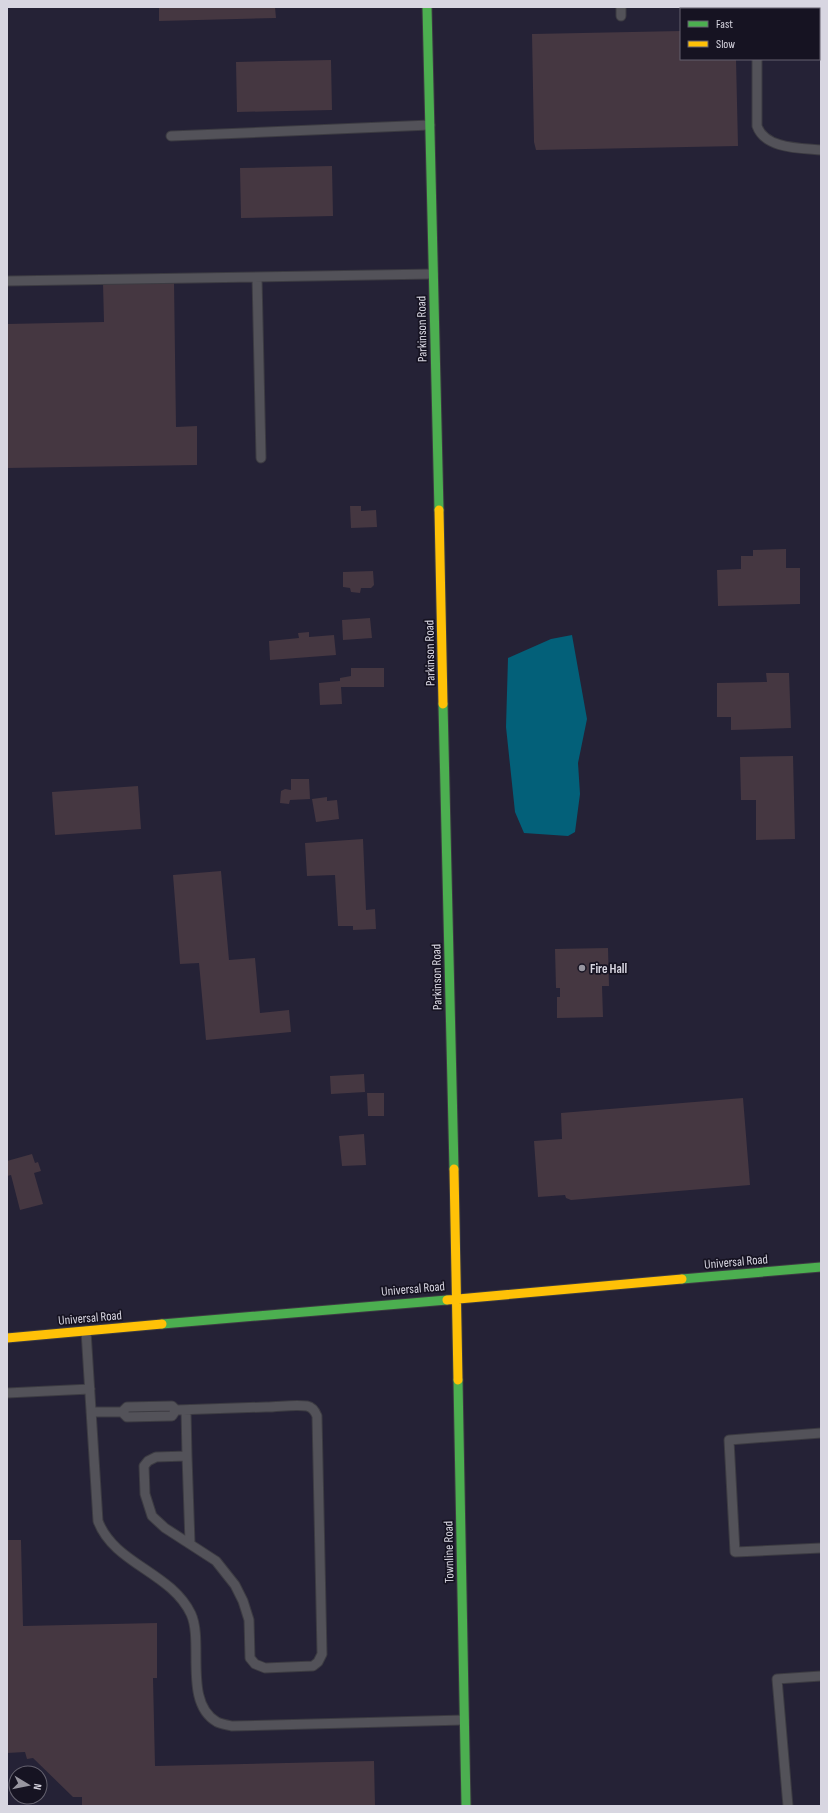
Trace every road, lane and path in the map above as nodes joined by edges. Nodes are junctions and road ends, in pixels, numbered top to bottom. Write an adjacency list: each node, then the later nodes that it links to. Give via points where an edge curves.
1 (428, 7): 3 (main road, Parkinson Road)
2 (757, 60): 5 (lane, via 759,133 765,139 776,143)
3 (430, 125): 4 (lane); 6 (main road, Parkinson Road)
4 (171, 136)
5 (821, 150)
6 (433, 274): 7 (lane); 11 (main road, Parkinson Road)
7 (257, 277): 8 (lane); 9 (lane)
8 (7, 281)
9 (261, 458)
10 (821, 1267): 11 (main road, Universal Road)
11 (456, 1298): 12 (main road, Universal Road); 23 (main road, Townline Road)
12 (86, 1330): 13 (main road, Universal Road); 14 (lane)
13 (7, 1338)
14 (90, 1389): 15 (lane); 17 (lane)
15 (7, 1393)
16 (186, 1410): 17 (lane, via 176,1410 172,1416 148,1417 127,1417 122,1412); 19 (lane); 20 (lane, via 308,1406 316,1412 322,1654 318,1662 313,1666 265,1668 255,1664 250,1658 250,1620 244,1601 216,1561)
17 (91, 1412): 23 (lane, via 98,1521 102,1534 110,1543 169,1585 191,1614 196,1633 195,1669 200,1698 207,1714 217,1722 232,1726)
18 (821, 1433): 21 (lane, via 728,1440 735,1552)
19 (187, 1456): 20 (lane); 20 (lane, via 156,1457 148,1460 144,1466 145,1494 152,1516 165,1528)
20 (190, 1543)
21 (821, 1548)
22 (821, 1676): 25 (lane, via 777,1679)
23 (464, 1720): 24 (main road, Townline Road)
24 (466, 1806)
25 (788, 1806)

